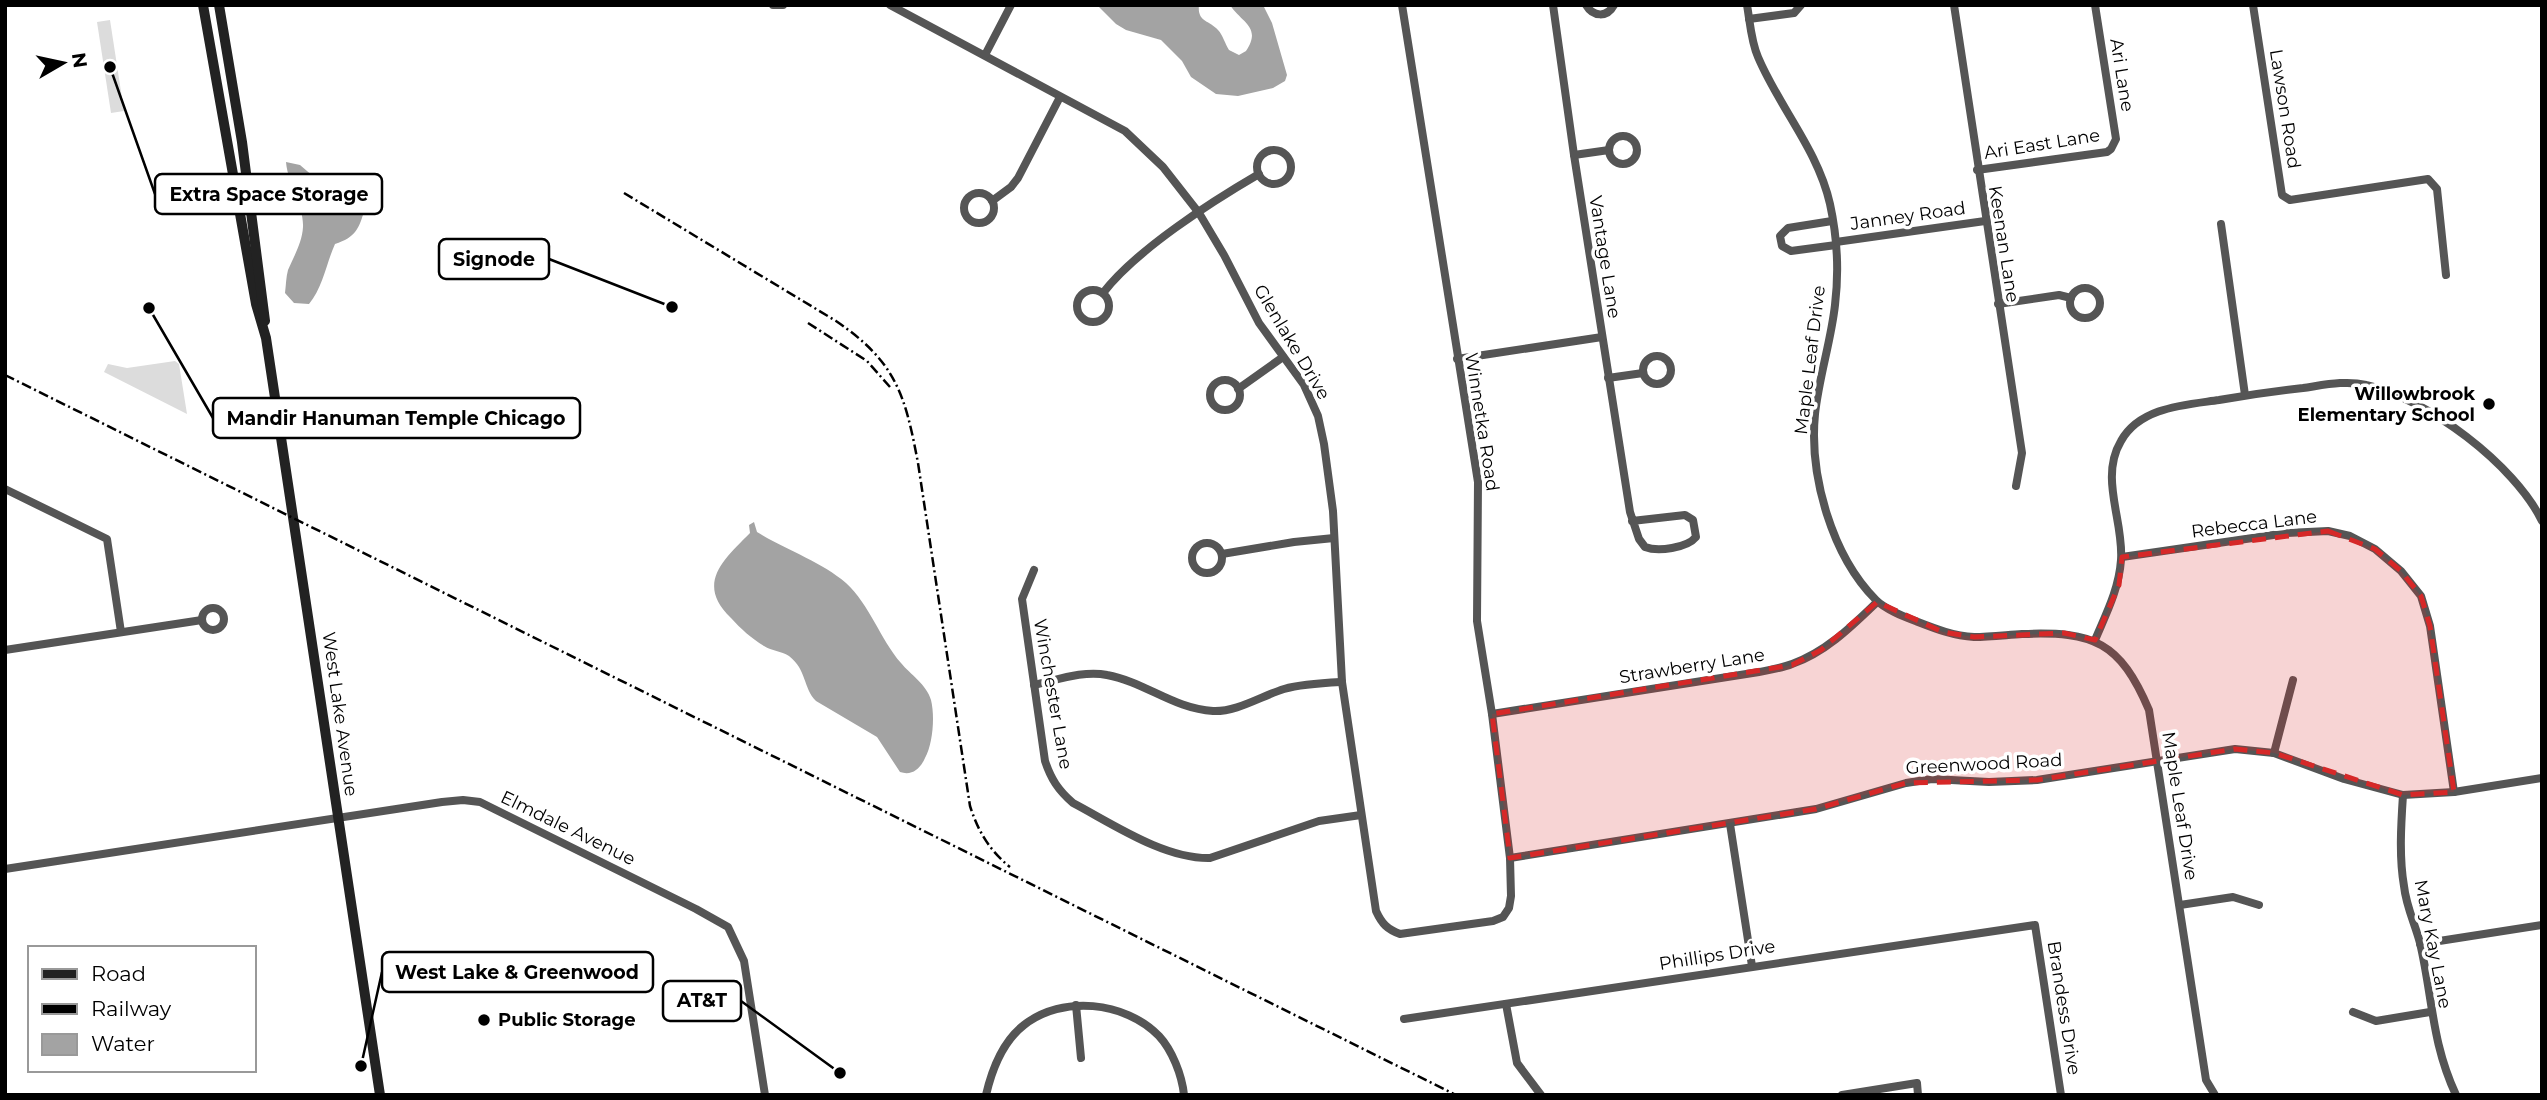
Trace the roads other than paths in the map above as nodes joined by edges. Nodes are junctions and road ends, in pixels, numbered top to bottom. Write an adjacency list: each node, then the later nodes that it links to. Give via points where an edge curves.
1 (203, 5): 35 (street, West Lake Avenue, via 256,304)
2 (219, 5): 35 (street, West Lake Avenue, via 253,217)
3 (773, 5): 4 (street)
4 (783, 5)
5 (890, 5): 17 (street, Glenlake Drive)
6 (1011, 5): 17 (street)
7 (1402, 5): 37 (street, Winnetka Road)
8 (1554, 5): 21 (street, Vantage Lane)
9 (1586, 5): 10 (street, via 1598,15 1608,13)
10 (1614, 5)
11 (1747, 5): 16 (street, Maple Leaf Drive)
12 (1801, 5): 16 (street, via 1794,13)
13 (1954, 5): 22 (street, Keenan Lane)
14 (2095, 5): 19 (street, Ari Lane, via 2116,139)
15 (2253, 5): 30 (street, Lawson Road, via 2285,198 2428,179 2437,189)
16 (1749, 19): 26 (street, Maple Leaf Drive, via 1758,57 1816,164)
17 (985, 55): 18 (street, Glenlake Drive)
18 (1060, 97): 24 (street, via 1018,178); 25 (street, Glenlake Drive, via 1125,131 1163,167)
19 (2111, 149): 22 (street, Ari East Lane)
20 (1609, 150): 21 (street)
21 (1574, 155): 34 (street, Vantage Lane)
22 (1977, 170): 27 (street, Keenan Lane)
23 (1258, 174): 23 (street, via 1257,164 1266,152 1281,152 1289,160 1290,171 1283,180 1272,184); 25 (street)
24 (992, 201)
25 (1199, 213): 31 (street, via 1130,263); 36 (street, Glenlake Drive, via 1259,323)
26 (1832, 221): 29 (street, Maple Leaf Drive); 29 (street, Janney Road, via 1788,228 1780,241 1791,251)
27 (1985, 221): 29 (street, Janney Road); 33 (street, Keenan Lane)
28 (2221, 225): 41 (street)
29 (1836, 244): 50 (street, Maple Leaf Drive, via 1835,303 1814,436 1835,540)
30 (2446, 275)
31 (1103, 293): 31 (street, via 1109,303 1108,314 1094,323 1083,319 1077,311 1080,296 1089,290)
32 (2070, 298): 33 (street, via 2059,295)
33 (1998, 304): 42 (street, Keenan Lane, via 2022,453)
34 (1602, 337): 37 (street); 39 (street, Vantage Lane)
35 (266, 338): 65 (street, West Lake Avenue)
36 (1283, 357): 40 (street); 46 (street, Glenlake Drive, via 1304,385 1318,416)
37 (1457, 359): 58 (street, Winnetka Road, via 1478,482 1477,621)
38 (1643, 373): 39 (street)
39 (1608, 378): 44 (street, Vantage Lane)
40 (1238, 389)
41 (2245, 395): 45 (street, via 2334,383 2365,384 2427,408 2510,476); 48 (street, via 2156,411 2122,439 2111,474)
42 (2016, 486)
43 (5, 489): 52 (street, via 107,539)
44 (1631, 517): 44 (street, via 1645,547 1652,550 1688,544 1696,537 1693,520 1685,515)
45 (2542, 521)
46 (1334, 538): 47 (street); 56 (street, Glenlake Drive)
47 (1222, 554)
48 (2122, 557): 53 (street, via 2119,585); 62 (street, Rebecca Lane, via 2328,531 2375,549 2401,570 2421,596 2430,626)
49 (1034, 570): 57 (street, Winchester Lane, via 1021,599)
50 (1877, 602): 53 (street, Maple Leaf Drive, via 1943,632 1974,637 2064,633); 58 (street, Strawberry Lane, via 1821,650 1792,665)
51 (202, 620): 52 (street)
52 (121, 632): 54 (street)
53 (2095, 640): 60 (street, Maple Leaf Drive, via 2121,660 2138,684 2149,710)
54 (5, 650)
55 (2293, 680): 59 (street)
56 (1342, 682): 57 (street, via 1285,689 1217,711 1183,707 1106,674); 64 (street, Glenlake Drive)
57 (1034, 685): 64 (street, Winchester Lane, via 1045,761 1061,793 1174,853 1210,858 1319,821)
58 (1492, 714): 67 (street, Winnetka Road)
59 (2274, 753): 60 (street, Greenwood Road, via 2235,749); 63 (street, Greenwood Road)
60 (2157, 763): 66 (street, Greenwood Road, via 2037,780 1932,779 1816,809); 69 (street, Maple Leaf Drive)
61 (2542, 778): 62 (street, Greenwood Road)
62 (2454, 792): 63 (street, Greenwood Road)
63 (2403, 795): 74 (street, Mary Kay Lane, via 2404,887)
64 (1361, 816): 71 (street, Glenlake Drive, via 1376,911 1388,929 1400,934)
65 (338, 820): 68 (street, Elmdale Avenue); 82 (street, West Lake Avenue); 83 (street, Elmdale Avenue, via 442,802 480,802 728,927 744,961)
66 (1730, 824): 67 (street, Greenwood Road); 75 (street)
67 (1510, 858): 71 (street, Winnetka Road, via 1509,908)
68 (5, 869)
69 (2180, 905): 70 (street, via 2233,897); 90 (street, Maple Leaf Drive, via 2206,1080)
70 (2259, 905)
71 (1493, 921)
72 (2035, 925): 75 (street, Phillips Drive); 89 (street, Brandess Drive)
73 (2542, 925): 74 (street)
74 (2420, 944): 79 (street, Mary Kay Lane)
75 (1752, 965): 76 (street, Phillips Drive)
76 (1506, 1004): 80 (street, Phillips Drive); 86 (street, via 1517,1063)
77 (1076, 1006): 81 (street); 84 (street, via 1045,1013 1022,1027 1001,1053); 85 (street, via 1114,1010 1158,1035 1174,1060)
78 (2353, 1012): 79 (street, via 2376,1021)
79 (2431, 1012): 91 (street, Mary Kay Lane, via 2443,1067)
80 (1404, 1019)
81 (1081, 1058)
82 (380, 1095)
83 (765, 1095)
84 (986, 1095)
85 (1184, 1095)
86 (1541, 1095)
87 (1842, 1095): 88 (street, via 1917,1083)
88 (1918, 1095)
89 (2061, 1095)
90 (2215, 1095)
91 (2456, 1095)

